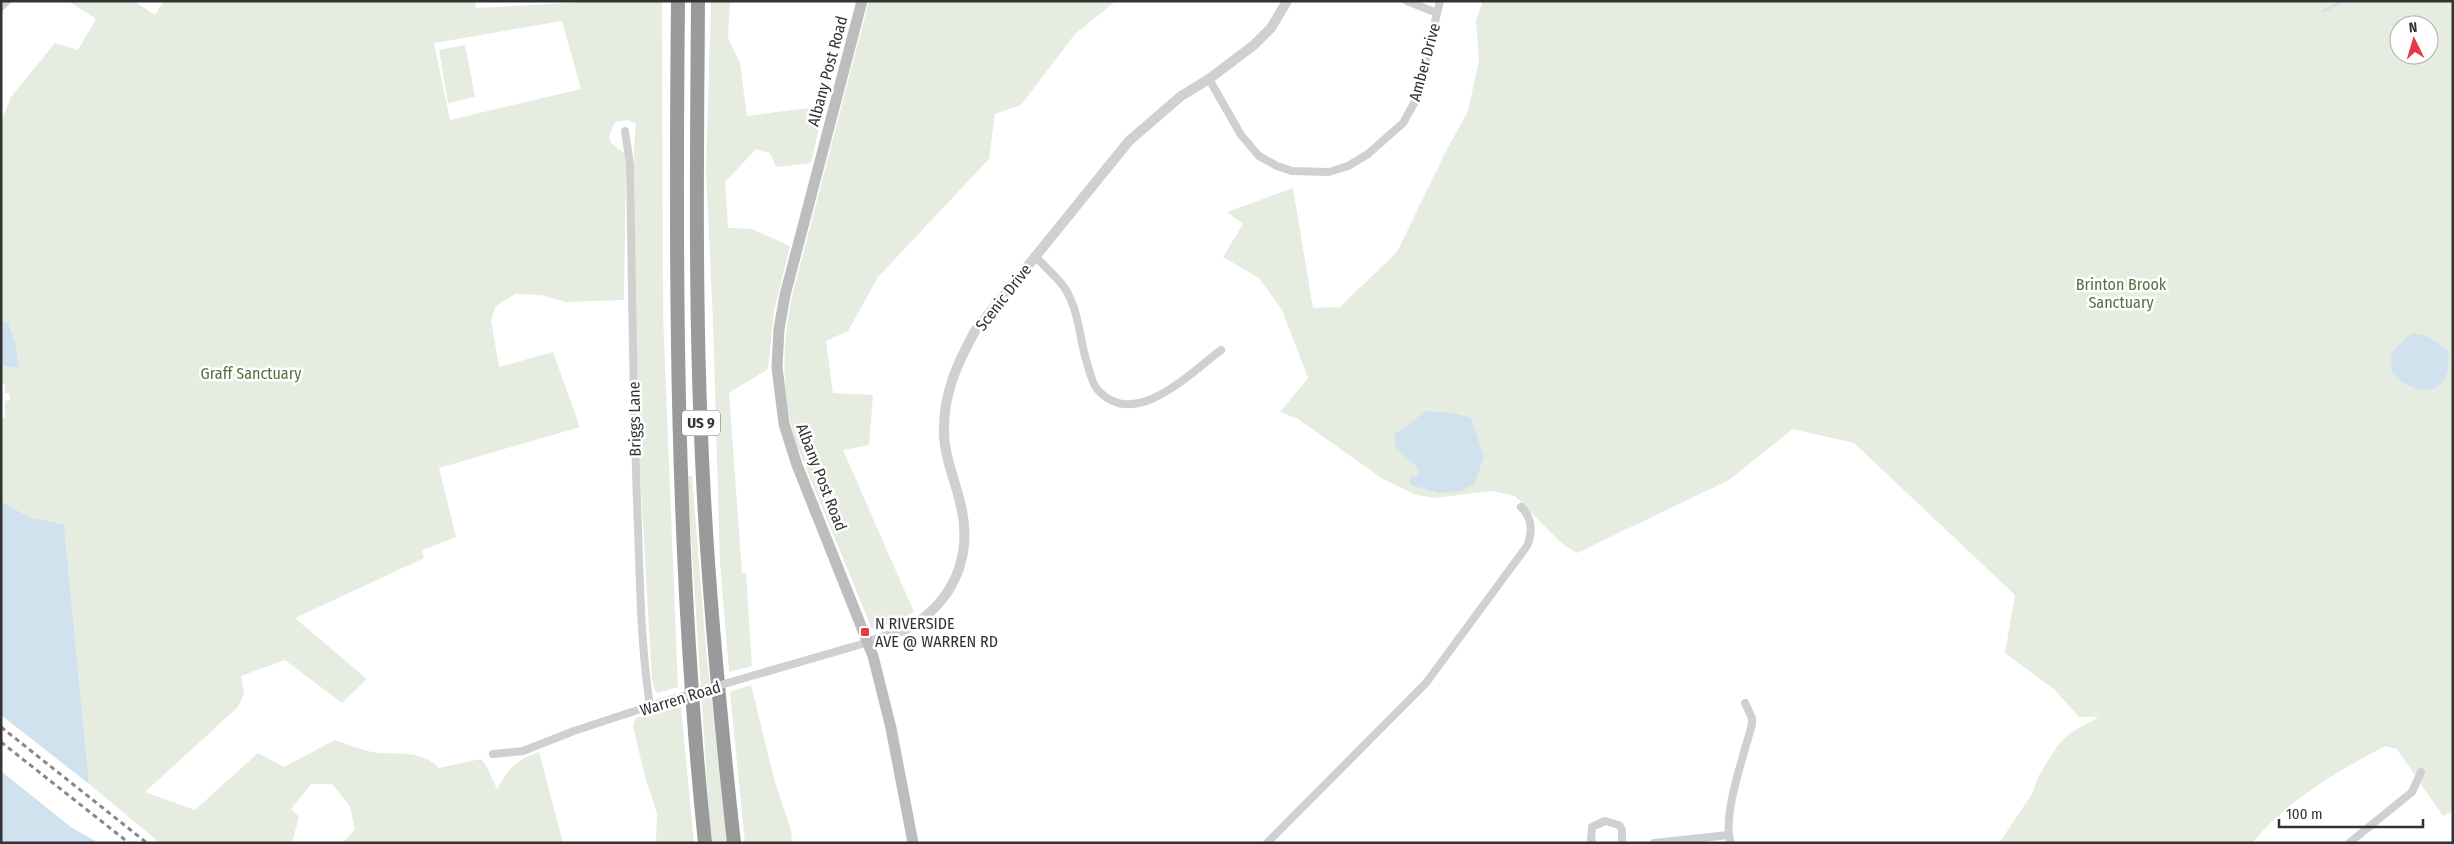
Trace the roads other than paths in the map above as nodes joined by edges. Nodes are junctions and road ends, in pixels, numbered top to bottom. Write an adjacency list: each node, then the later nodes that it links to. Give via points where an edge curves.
1 (7, 1): 8 (street)
2 (678, 1): 21 (highway, US 9, via 678,428 688,639)
3 (698, 1): 22 (highway, US 9, via 701,432 713,627)
4 (862, 1): 15 (main road, Albany Post Road, via 785,296 777,367 780,407 791,449)
5 (1286, 1): 10 (street, Scenic Drive, via 1271,28)
6 (1407, 1): 9 (street, Amber Drive)
7 (1440, 1): 9 (street, Amber Drive)
8 (1, 7)
9 (1437, 13): 10 (street, Amber Drive, via 1417,98 1403,123 1368,154 1348,166 1329,172 1292,171 1259,156 1241,135)
10 (1209, 79): 12 (street, Scenic Drive, via 1182,96 1130,141)
11 (624, 131): 17 (street, Briggs Lane, via 630,164 634,434 646,681)
12 (1035, 256): 13 (street, via 1064,286 1075,309 1096,388 1116,404 1139,404 1164,393); 15 (street, Scenic Drive, via 975,331 946,393 945,439 966,538 955,578 942,601 914,625)
13 (1221, 350)
14 (1521, 507): 24 (street, via 1530,521 1527,546 1426,683)
15 (869, 642): 17 (street, Warren Road, bridge); 23 (main road, Albany Post Road, via 889,719)
16 (1746, 703): 20 (street, via 1752,724 1732,796)
17 (650, 706): 18 (street, Warren Road, via 523,751)
18 (493, 754)
19 (2421, 772): 28 (street, via 2412,792)
20 (1729, 839): 27 (street)
21 (705, 843)
22 (734, 843)
23 (913, 843)
24 (1267, 843)
25 (1593, 843): 26 (street, via 1592,827 1605,821 1619,825)
26 (1622, 843)
27 (1654, 843)
28 (2349, 843)

